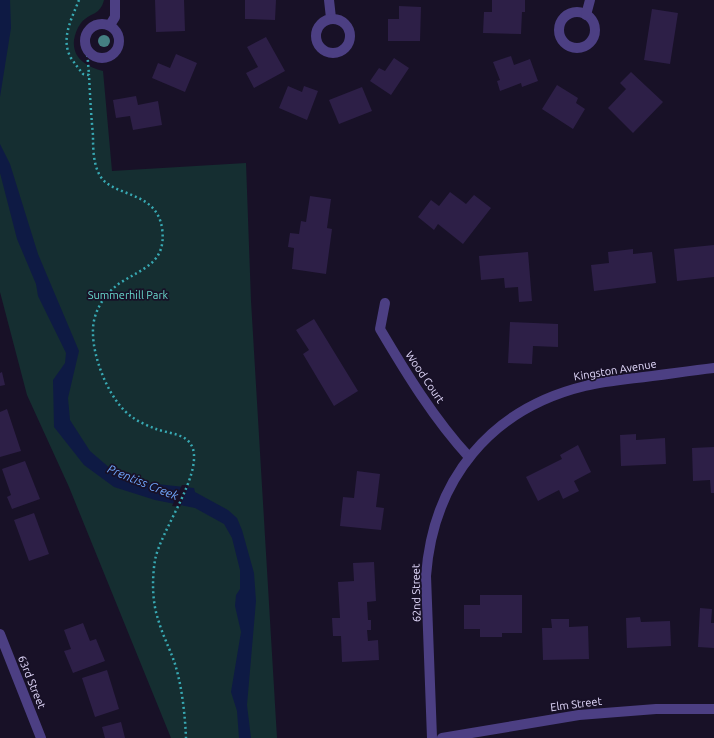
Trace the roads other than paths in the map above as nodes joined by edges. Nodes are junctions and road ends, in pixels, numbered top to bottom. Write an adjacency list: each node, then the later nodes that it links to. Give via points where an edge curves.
1 (115, 0): 6 (street, via 115,17)
2 (329, 0): 5 (street)
3 (590, 0): 4 (street)
4 (586, 15)
5 (331, 18)
6 (110, 25): 6 (street, via 115,28 120,39 117,50 113,55 96,57 87,50 85,39 90,29 99,23)
7 (385, 303): 9 (street, Wood Court, via 380,329 402,366 448,432)
8 (714, 368): 9 (street, Kingston Avenue, via 585,385 548,398 515,416 481,442)
9 (469, 457): 13 (street, 62nd Street, via 444,501 428,554 426,576)
10 (0, 634): 12 (street, 63rd Street)
11 (714, 709): 14 (street, Elm Street, via 656,709 579,715)
12 (41, 738)
13 (432, 738)
14 (442, 738)

